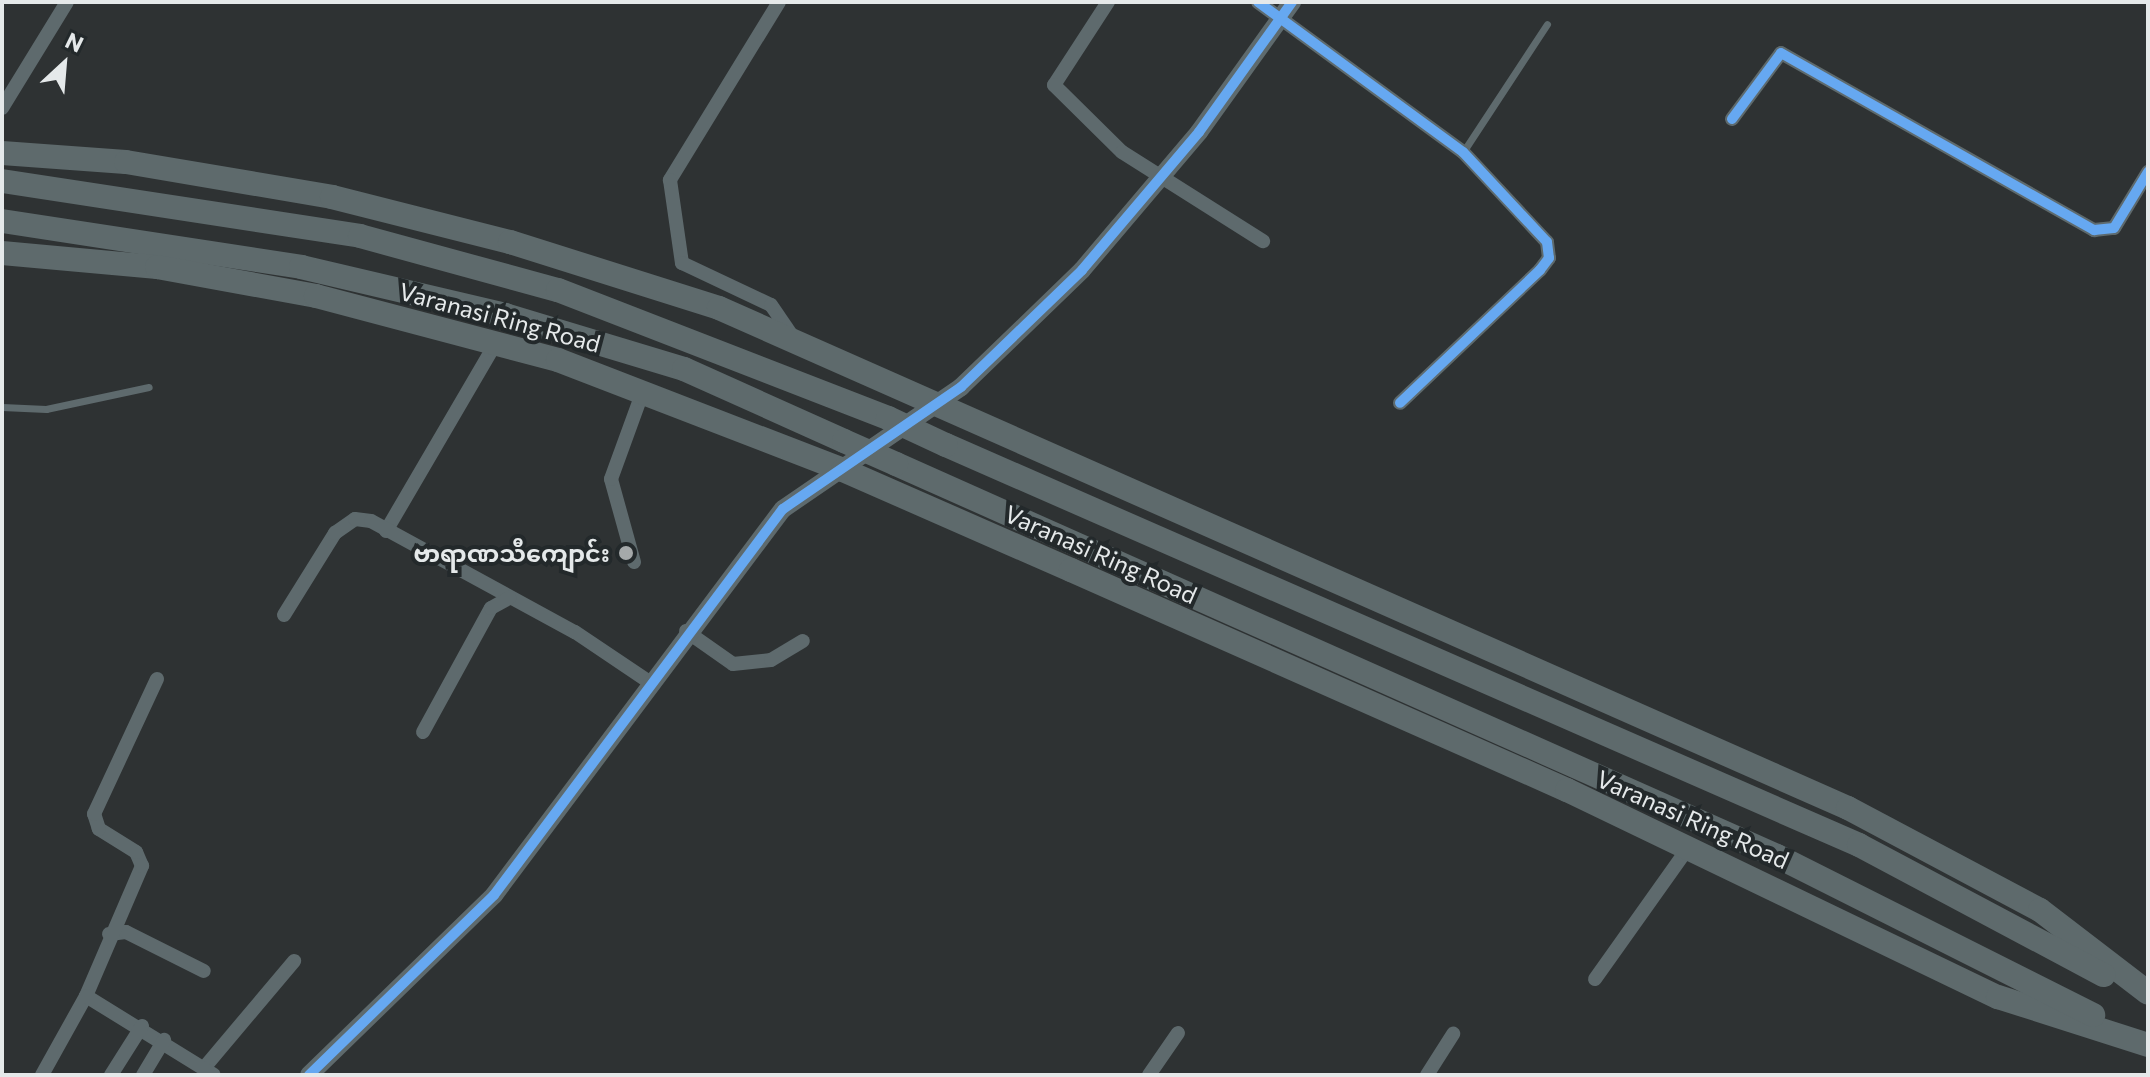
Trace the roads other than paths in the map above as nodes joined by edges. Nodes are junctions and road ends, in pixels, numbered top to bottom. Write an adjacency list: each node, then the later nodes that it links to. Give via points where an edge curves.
1 (67, 2): 8 (street)
2 (779, 2): 18 (street, via 670,180 682,263 771,305)
3 (1108, 2): 13 (street, via 1054,85 1122,152)
4 (1258, 2): 6 (street)
5 (1292, 2): 6 (street)
6 (1280, 21): 10 (street); 13 (street)
7 (1547, 24): 10 (lane)
8 (2, 108)
9 (1732, 119): 12 (street, via 1781,53 2094,230 2114,228)
10 (1463, 152): 22 (street, via 1547,242 1549,258)
11 (2, 153): 18 (highway, via 126,162 332,197 510,242 719,308)
12 (2148, 172)
13 (1162, 179): 16 (street); 23 (street, via 1082,270)
14 (2, 181): 42 (highway, Varanasi Ring Road, bridge, via 360,236 558,290 888,418 1859,845)
15 (2, 221): 47 (highway, Varanasi Ring Road, bridge, via 301,267 505,315 684,369 1777,856)
16 (1263, 241)
17 (2, 253): 19 (highway, via 157,267 288,291)
18 (795, 341): 23 (highway)
19 (496, 343): 21 (highway); 26 (street)
20 (149, 387): 24 (lane, via 46,409)
21 (643, 391): 25 (highway); 27 (street, via 611,479)
22 (1400, 403)
23 (938, 404): 25 (street); 40 (highway, via 1848,808 2040,910)
24 (2, 407)
25 (843, 470): 30 (street, via 783,509); 35 (highway)
26 (386, 531): 28 (street); 29 (street, via 355,519 343,525)
27 (634, 562)
28 (509, 598): 33 (street); 34 (street, via 491,608)
29 (284, 615)
30 (686, 631): 31 (street, via 733,664 771,660); 33 (street)
31 (803, 641)
32 (157, 679): 36 (street, via 94,814 99,829 136,852 142,866)
33 (648, 681): 52 (street, via 494,895)
34 (423, 732)
35 (1688, 848): 39 (street); 47 (highway, via 1998,997)
36 (109, 934): 38 (street, via 126,932); 41 (street)
37 (294, 961): 48 (street)
38 (204, 971)
39 (1595, 979)
40 (2148, 993)
41 (86, 996): 43 (street); 49 (street)
42 (2148, 1000)
43 (142, 1026): 46 (street); 50 (street)
44 (1178, 1033): 53 (street)
45 (1453, 1034): 54 (street)
46 (164, 1040): 48 (street); 51 (street)
47 (2148, 1044)
48 (209, 1071)
49 (42, 1075)
50 (111, 1075)
51 (143, 1075)
52 (309, 1075)
53 (1149, 1075)
54 (1427, 1075)

